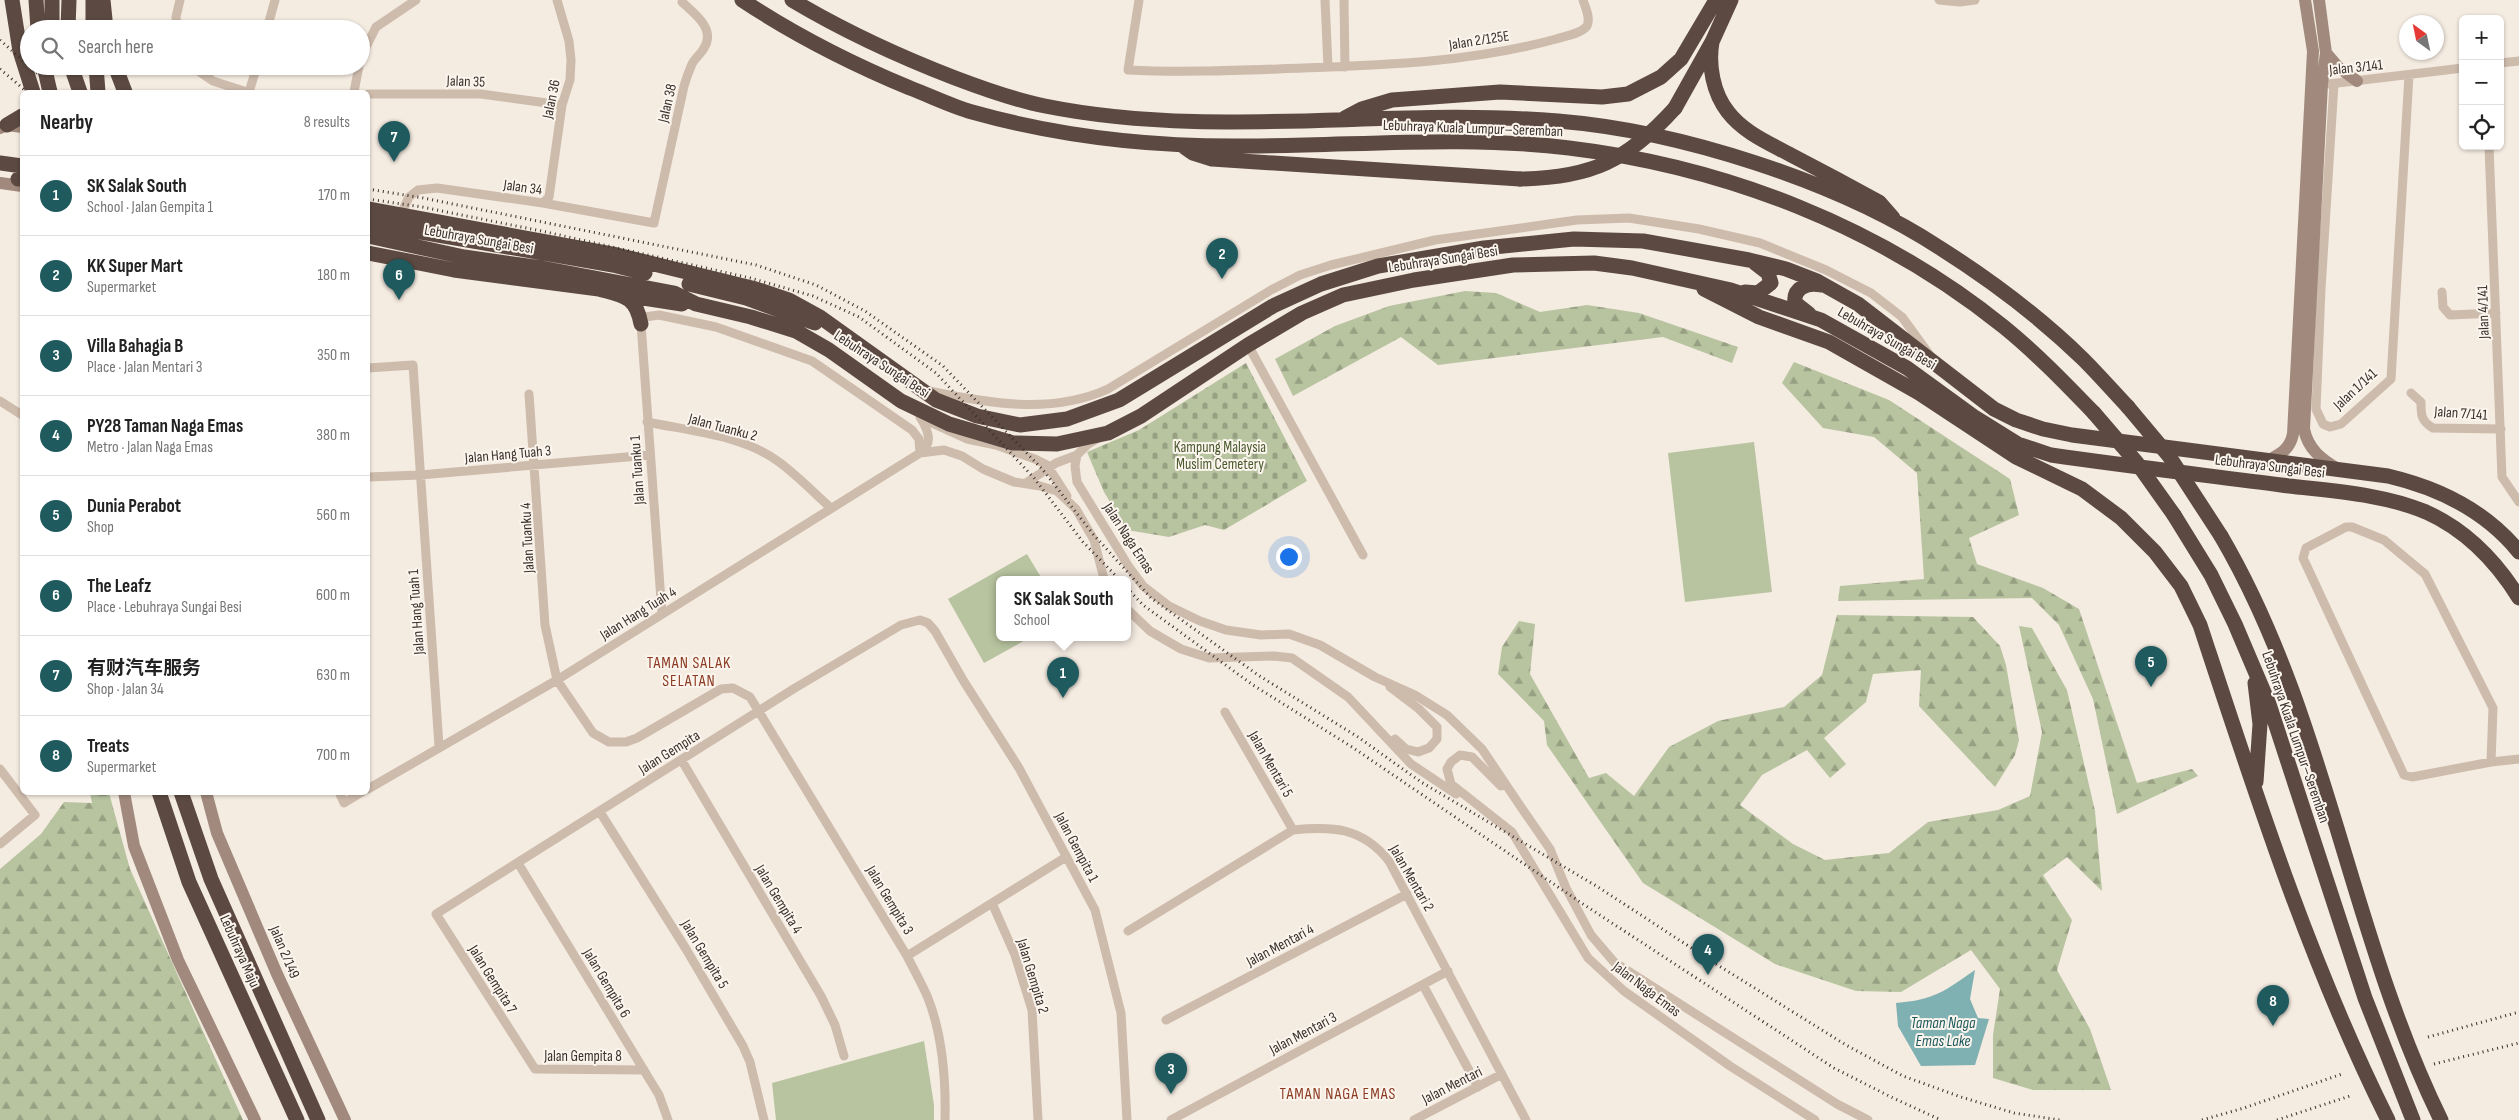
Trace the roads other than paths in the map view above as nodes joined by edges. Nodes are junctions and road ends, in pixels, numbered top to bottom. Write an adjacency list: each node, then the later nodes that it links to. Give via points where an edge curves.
1 (12, 0): 33 (highway)
2 (36, 0): 24 (highway)
3 (52, 0): 25 (highway)
4 (69, 0): 26 (highway)
5 (93, 0): 27 (highway)
6 (103, 0): 28 (highway)
7 (180, 0): 29 (street)
8 (275, 0): 30 (street)
9 (416, 0): 31 (street, via 376,27)
10 (557, 0): 62 (street, Jalan 36, via 571,60 570,80)
11 (742, 0): 67 (highway, Lebuhraya Kuala Lumpur–Seremban, via 823,48 958,107 1105,140)
12 (792, 0): 64 (highway, Lebuhraya Kuala Lumpur–Seremban, via 897,55 998,94 1042,106 1117,117)
13 (1139, 0): 38 (street, via 1128,70 1176,72)
14 (1326, 0): 38 (street)
15 (1344, 0): 37 (street)
16 (1583, 0): 37 (street, Jalan 2/125E, via 1587,26 1558,38 1474,57)
17 (1716, 0): 64 (highway, via 1681,60 1661,77 1628,94 1602,97 1500,92 1392,100 1362,109)
18 (1731, 0): 32 (highway)
19 (1939, 0): 20 (street)
20 (1975, 0)
21 (2305, 0): 51 (street, via 2313,51)
22 (2319, 0): 34 (street)
23 (682, 2): 77 (street, Jalan 38, via 700,19 708,37 684,86)
24 (37, 20)
25 (52, 20)
26 (68, 20)
27 (94, 20)
28 (105, 20)
29 (176, 20)
30 (269, 20)
31 (370, 39)
32 (1712, 42): 67 (highway, bridge, via 1675,108 1659,126 1626,153 1594,169 1557,178 1520,179 1212,159 1193,153); 78 (highway, via 1710,62 1714,82 1722,104 1734,119 1751,132 1879,202)
33 (20, 51)
34 (2326, 53): 50 (street); 51 (street)
35 (2519, 60): 36 (street)
36 (2504, 62)
37 (1346, 66): 38 (street)
38 (1328, 67)
39 (2459, 69): 49 (street, Jalan 3/141)
40 (28, 75): 52 (highway)
41 (46, 75): 54 (highway, bridge)
42 (48, 75): 53 (highway)
43 (75, 75): 55 (highway)
44 (97, 75): 56 (highway)
45 (118, 75): 57 (highway)
46 (204, 75): 58 (street)
47 (254, 75): 59 (street)
48 (357, 75): 60 (street)
49 (2409, 75): 50 (street, Jalan 3/141); 51 (street, Jalan 1/141, via 2390,379 2341,424 2330,427 2323,424 2316,409)
50 (2357, 81): 51 (street, Jalan 3/141)
51 (2323, 84): 110 (street, via 2293,434 2291,445); 113 (street, via 2304,429 2310,447)
52 (33, 90)
53 (46, 90)
54 (50, 90)
55 (79, 90)
56 (98, 90)
57 (124, 90)
58 (242, 90)
59 (249, 90)
60 (354, 90)
61 (370, 94): 62 (street, Jalan 35, via 481,94)
62 (562, 105): 73 (street, Jalan 36, via 549,198)
63 (20, 117): 65 (highway)
64 (1341, 120): 78 (highway, Lebuhraya Kuala Lumpur–Seremban, via 1489,117 1559,121 1629,131 1702,148 1786,174)
65 (3, 127): 66 (street)
66 (20, 127)
67 (1180, 144): 127 (highway, Lebuhraya Kuala Lumpur–Seremban, bridge, via 1477,142 1543,146 1639,158 1768,194 1848,228 1937,278 2006,328 2094,413 2137,463 2174,515 2212,575)
68 (2489, 150): 90 (street, Jalan 4/141)
69 (0, 163): 70 (highway)
70 (20, 178)
71 (20, 180): 72 (street)
72 (2, 183)
73 (543, 203): 75 (street, Jalan 34, via 437,188 418,190 409,197); 77 (street, Jalan 34)
74 (370, 208): 75 (highway, Lebuhraya Sungai Besi)
75 (401, 214): 93 (highway, Lebuhraya Sungai Besi, via 616,255 756,289 789,300)
76 (370, 223): 93 (highway, via 613,265 746,298)
77 (654, 223)
78 (1898, 225): 182 (highway, Lebuhraya Kuala Lumpur–Seremban, bridge, via 1938,246 2082,358 2169,456 2221,536 2262,613 2300,712 2386,982)
79 (370, 236): 81 (highway, Lebuhraya Sungai Besi)
80 (371, 253): 81 (highway); 87 (highway, via 454,270 600,289)
81 (464, 257): 89 (highway, Lebuhraya Sungai Besi, via 636,284 674,293)
82 (1749, 260): 84 (highway, Lebuhraya Sungai Besi, via 1786,269); 85 (highway, via 1768,272 1771,279 1768,287 1758,293); 97 (highway, Lebuhraya Sungai Besi, via 1643,241 1574,239 1484,248 1378,266 1322,284 1273,306 1119,400 1067,419 1020,425 977,416 936,400)
83 (1687, 280): 85 (highway, Lebuhraya Sungai Besi); 94 (highway, Lebuhraya Sungai Besi, via 1594,263 1513,265 1458,273 1343,295 1302,313); 139 (highway, via 1759,317 1829,342 1919,393 2016,457 2082,488 2121,518 2166,566 2192,607)
84 (1826, 286): 92 (highway, via 1807,285 1794,295 1801,310); 96 (highway, Lebuhraya Sungai Besi, via 1880,320)
85 (1731, 290): 92 (highway, Lebuhraya Sungai Besi)
86 (2442, 292): 90 (street, via 2443,307 2450,315)
87 (621, 295): 88 (highway); 91 (highway, via 635,305)
88 (668, 302): 89 (highway); 91 (highway, via 657,304)
89 (696, 304): 101 (highway, Lebuhraya Sungai Besi, via 796,331)
90 (2496, 313): 105 (street, Jalan 4/141)
91 (643, 320): 104 (street, Jalan Tuanku 1); 107 (street, via 659,315 716,327 812,361 912,430 919,439)
92 (1821, 320): 123 (highway, Lebuhraya Sungai Besi, via 1907,368 2018,444 2051,455 2343,493 2404,504 2446,523 2470,540 2491,559)
93 (844, 334): 97 (highway, Lebuhraya Sungai Besi)
94 (1248, 345): 106 (highway, Lebuhraya Sungai Besi, via 1141,416); 121 (street)
95 (370, 368): 114 (street, Jalan Hang Tuah 1, via 413,365)
96 (1940, 369): 97 (street, via 1902,317 1871,293 1826,270 1760,243 1629,218 1520,226 1435,240 1316,270 1270,290 1090,398 1047,406 972,400); 110 (highway, Lebuhraya Sungai Besi, via 1994,408 2043,429)
97 (918, 389)
98 (2411, 393): 105 (street, Jalan 7/141, via 2421,402 2425,423 2433,428)
99 (529, 394): 111 (street, Jalan Tuanku 4)
100 (0, 401): 102 (street)
101 (901, 401): 103 (street); 106 (highway, Lebuhraya Sungai Besi, via 949,424 1013,443 1058,444)
102 (20, 413)
103 (920, 418): 107 (street, via 929,438 926,448); 112 (street, via 967,439 1035,458)
104 (647, 422): 109 (street, Jalan Tuanku 1); 118 (street, Jalan Tuanku 2, via 716,436 755,448 779,462)
105 (2501, 429): 117 (street, Jalan 4/141, via 2502,477)
106 (1108, 433): 108 (street)
107 (920, 453): 116 (street, Jalan Naga Emas, via 944,450 1014,482); 118 (street, Jalan Hang Tuah 4)
108 (1077, 455): 112 (street); 128 (street, Jalan Naga Emas, via 1077,482 1143,586 1169,606 1226,630 1261,635 1289,634 1320,645)
109 (650, 456): 111 (street, Jalan Hang Tuah 3); 125 (street, Jalan Tuanku 1)
110 (2267, 461): 113 (highway, Lebuhraya Sungai Besi)
111 (536, 466): 114 (street, Jalan Hang Tuah 3); 129 (street, Jalan Tuanku 4, via 545,625)
112 (1049, 468): 116 (street); 119 (street)
113 (2339, 470): 120 (highway, Lebuhraya Sungai Besi, via 2388,476 2432,488 2485,518)
114 (420, 475): 115 (street, Jalan Hang Tuah 3); 133 (street, Jalan Hang Tuah 1)
115 (370, 477)
116 (1026, 484): 119 (street, Jalan Naga Emas, via 1057,491)
117 (2519, 502)
118 (831, 508): 125 (street, Jalan Hang Tuah 4)
119 (1076, 508): 122 (street, Jalan Naga Emas, via 1094,540)
120 (2519, 552)
121 (1363, 555)
122 (1103, 576)
123 (2519, 598)
124 (1131, 613): 132 (street, Jalan Naga Emas, via 1150,631 1181,649 1209,658 1292,658 1348,697)
125 (662, 614): 129 (street, Jalan Hang Tuah 4)
126 (920, 620): 130 (street, Jalan Gempita, via 901,625); 151 (street, Jalan Gempita 1, via 935,631 1019,768)
127 (2253, 664): 139 (highway, via 2260,724); 181 (highway, Lebuhraya Kuala Lumpur–Seremban, via 2365,998)
128 (1375, 676): 132 (street, Jalan Naga Emas, via 1437,727 1437,739 1429,748 1418,752 1406,748); 146 (street, Jalan Naga Emas, via 1447,715 1482,749)
129 (557, 680): 130 (street, Jalan Gempita 3, via 593,733 609,742 638,738 721,689 733,688 750,696); 133 (street, Jalan Hang Tuah 4)
130 (760, 712): 135 (street, Jalan Gempita); 157 (street, Jalan Gempita 3)
131 (1224, 712): 148 (street, Jalan Mentari 5)
132 (1371, 719): 149 (street, Jalan Naga Emas, via 1411,764)
133 (439, 746): 138 (street, Jalan Hang Tuah 4)
134 (2519, 759): 136 (street)
135 (682, 761): 147 (street, Jalan Gempita); 161 (street, Jalan Gempita 4, via 821,996 835,1024)
136 (2492, 762): 136 (street, via 2412,777 2404,775 2303,558 2306,548 2352,527 2384,540 2421,569 2493,708)
137 (0, 769): 150 (street, via 35,815)
138 (370, 788)
139 (2255, 789): 180 (highway, via 2324,978 2362,1069)
140 (125, 795): 166 (street, via 134,846 178,960)
141 (160, 795): 167 (highway, Lebuhraya Maju, via 189,882)
142 (182, 795): 168 (highway, Lebuhraya Maju, via 211,879)
143 (207, 795): 169 (street, Jalan 2/149, via 218,833 273,965)
144 (340, 795): 145 (street, via 344,803)
145 (357, 795)
146 (1523, 810): 149 (street, Jalan Naga Emas, via 1472,757 1460,756 1451,762 1447,769 1451,784); 179 (street, Jalan Naga Emas, via 1550,850 1591,935 1614,962 1837,1104)
147 (600, 812): 152 (street, Jalan Gempita); 171 (street, Jalan Gempita 5, via 742,1046 750,1062)
148 (1293, 830): 153 (street, Jalan Mentari 2, via 1321,827 1358,835 1378,847); 156 (street, Jalan Mentari 2)
149 (1512, 832): 178 (street, Jalan Naga Emas, via 1588,958 1624,991 1730,1066)
150 (0, 844)
151 (1066, 857): 154 (street); 174 (street, Jalan Gempita 1, via 1095,910 1116,989 1121,1013)
152 (518, 862): 155 (street, Jalan Gempita); 163 (street, Jalan Gempita 6)
153 (1407, 894): 158 (street, Jalan Mentari 2); 160 (street, Jalan Mentari 4)
154 (992, 903): 157 (street); 173 (street, Jalan Gempita 2, via 1015,955 1032,1010)
155 (436, 914): 162 (street, Jalan Gempita 7)
156 (1128, 931)
157 (907, 956): 172 (street, Jalan Gempita 3, via 928,998 938,1034 946,1081)
158 (1448, 971): 159 (street, Jalan Mentari 3); 164 (street, Jalan Mentari 2)
159 (1422, 985): 165 (street); 175 (street, Jalan Mentari 3)
160 (1166, 1020)
161 (844, 1056)
162 (527, 1059): 163 (street, Jalan Gempita 8, via 533,1068 540,1071)
163 (644, 1070): 170 (street, Jalan Gempita 6, via 659,1095)
164 (1502, 1074): 165 (street, Jalan Mentari); 177 (street, Jalan Mentari 2)
165 (1478, 1087): 176 (street, Jalan Mentari)
166 (255, 1120)
167 (297, 1120)
168 (318, 1120)
169 (345, 1120)
170 (668, 1120)
171 (764, 1120)
172 (945, 1120)
173 (1038, 1120)
174 (1127, 1120)
175 (1171, 1120)
176 (1414, 1120)
177 (1526, 1120)
178 (1815, 1120)
179 (1868, 1120)
180 (2388, 1120)
181 (2414, 1120)
182 (2441, 1120)

